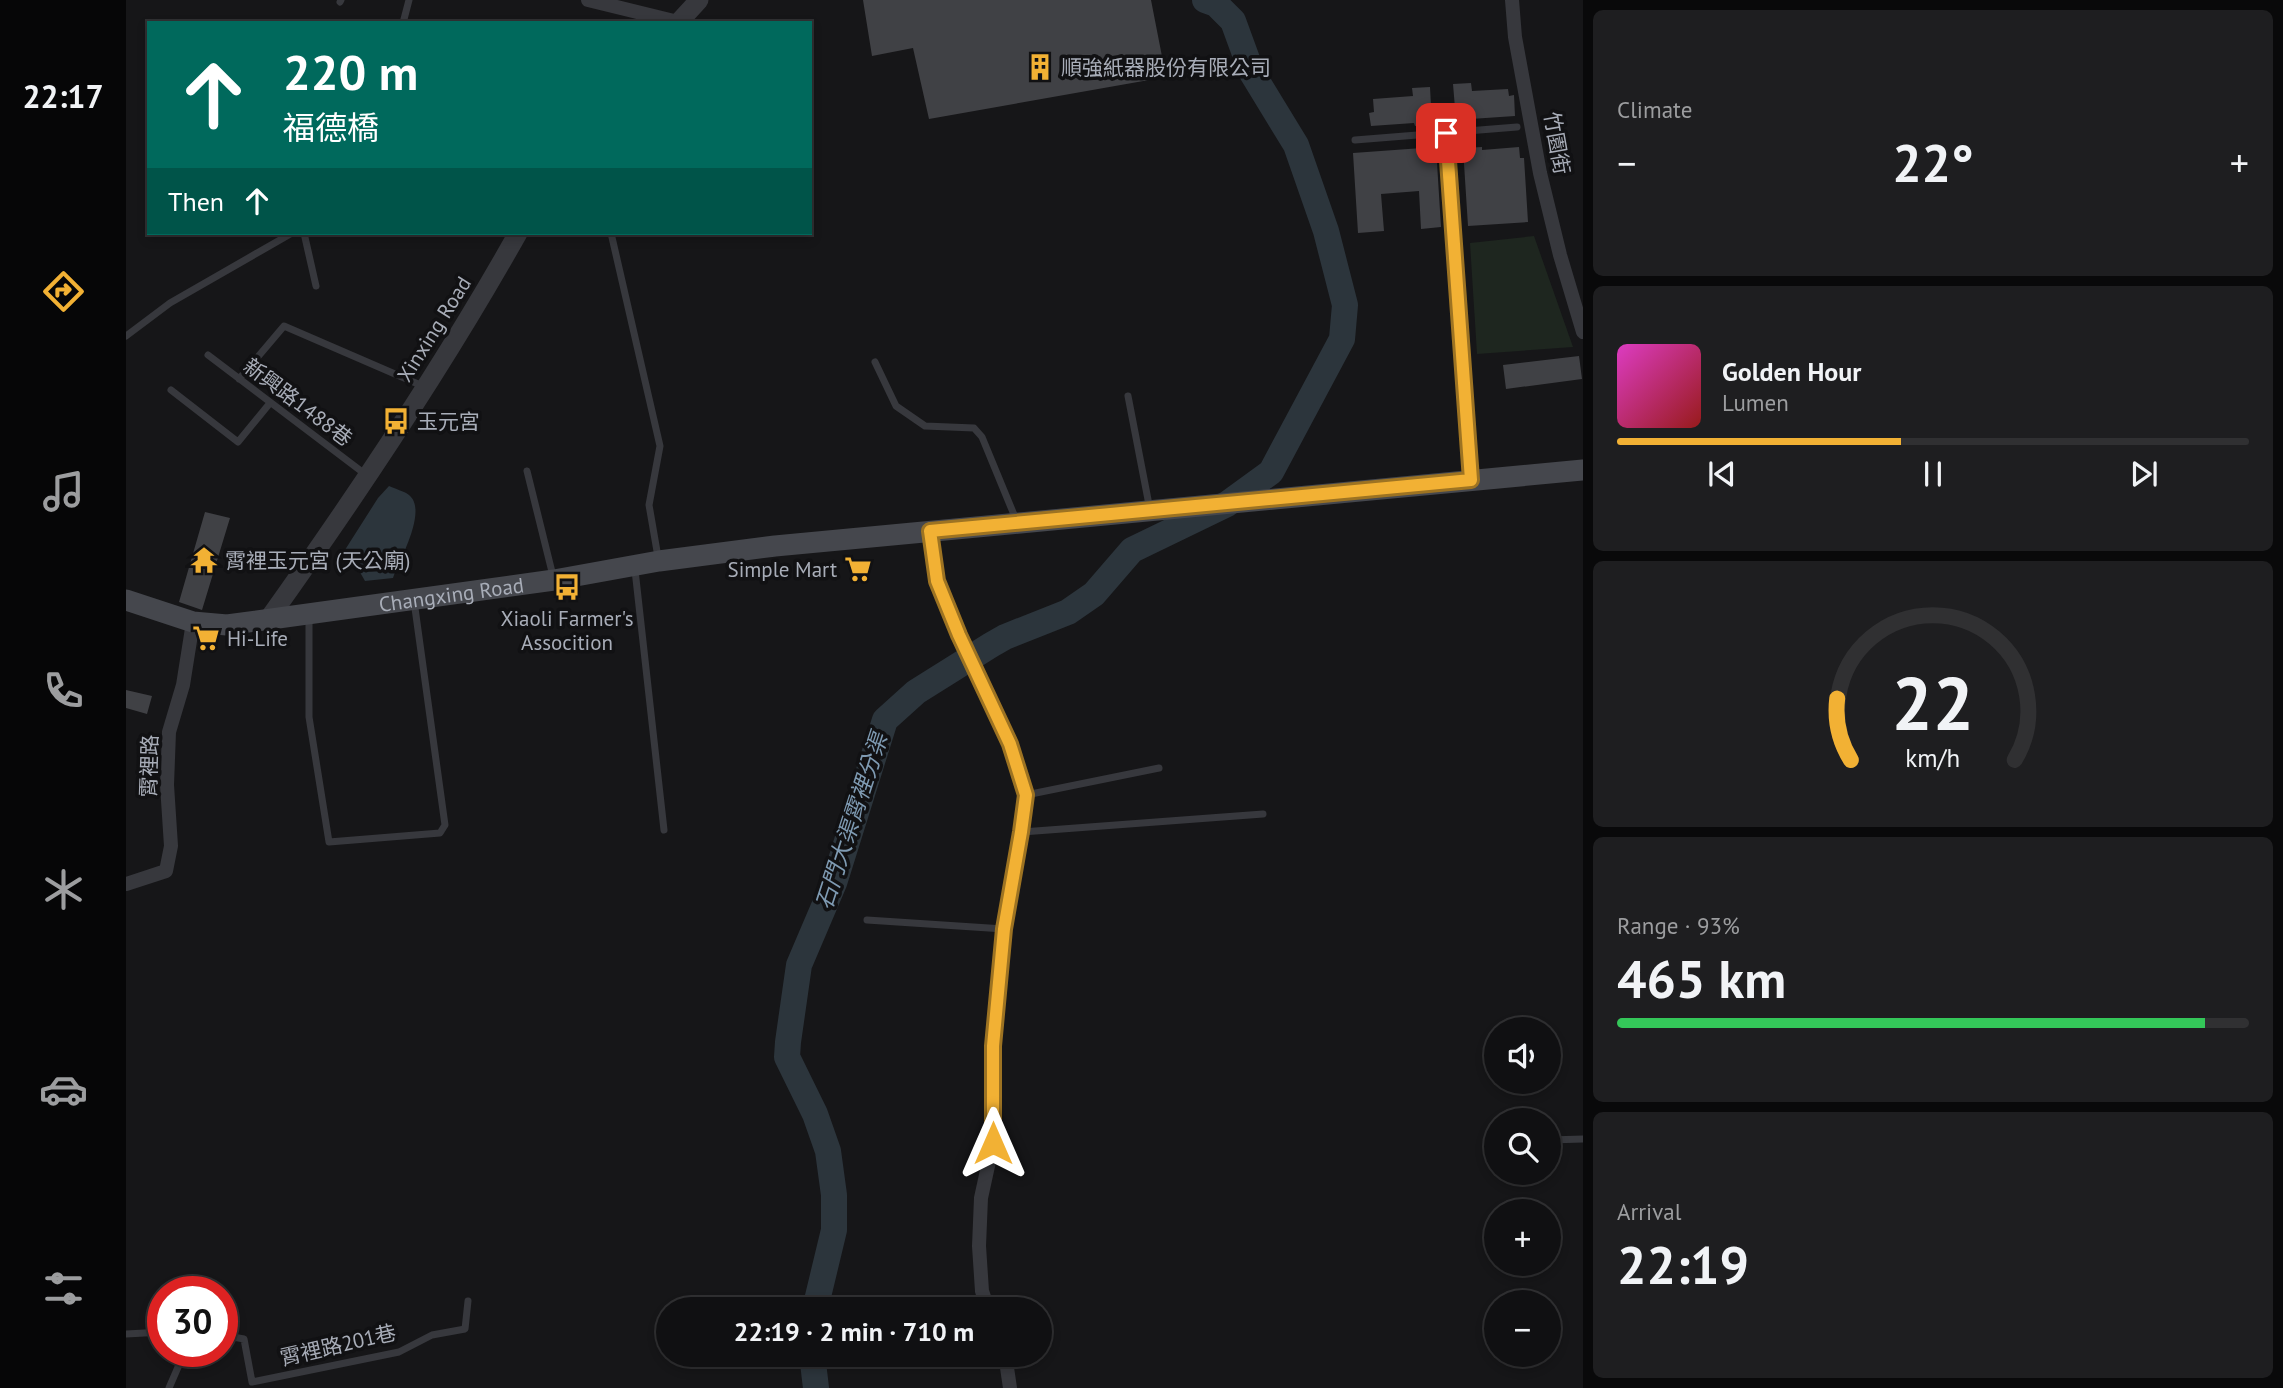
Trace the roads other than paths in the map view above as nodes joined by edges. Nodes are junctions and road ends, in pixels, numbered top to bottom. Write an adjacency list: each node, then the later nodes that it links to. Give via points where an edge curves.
1 (409, 0): 5 (lane)
2 (588, 0): 6 (street)
3 (699, 0): 7 (street)
4 (1511, 0): 16 (street, 竹園街, via 1540,173)
5 (404, 21)
6 (674, 21)
7 (679, 21)
8 (1517, 127): 9 (lane)
9 (1446, 133): 10 (lane); 28 (street)
10 (1355, 140)
11 (289, 235): 17 (lane, via 170,303)
12 (304, 235): 15 (lane)
13 (517, 235): 21 (street, Xinxing Road)
14 (611, 235): 32 (lane, via 660,446 649,505)
15 (316, 286)
16 (1583, 332)
17 (126, 336)
18 (208, 355): 20 (lane, 新興路1488巷)
19 (874, 362): 30 (lane, via 896,405 925,426 974,428)
20 (239, 379): 21 (lane, via 284,326); 24 (lane, 新興路1488巷)
21 (425, 387): 27 (street, Xinxing Road)
22 (171, 390): 24 (lane, via 238,442)
23 (1128, 396): 29 (lane)
24 (270, 403): 27 (lane, 新興路1488巷)
25 (1583, 470): 28 (main road)
26 (527, 471): 34 (lane)
27 (368, 477): 38 (street, Xinxing Road)
28 (1471, 480): 29 (main road, Changxing Road)
29 (1151, 510): 30 (main road, Changxing Road)
30 (1018, 523): 31 (main road, Changxing Road)
31 (930, 531): 32 (main road, Changxing Road); 41 (street, via 937,581 1010,744)
32 (659, 561): 33 (main road, Changxing Road)
33 (635, 565): 34 (main road, Changxing Road); 43 (lane)
34 (554, 580): 35 (main road, Changxing Road)
35 (414, 599): 37 (main road, Changxing Road); 37 (lane, via 445,825 440,833 328,842 309,717)
36 (126, 600): 39 (main road, Changxing Road)
37 (309, 615): 38 (main road, Changxing Road)
38 (267, 621): 39 (main road, Changxing Road)
39 (193, 622): 45 (street, 霄裡路, via 183,685 169,732 166,871)
40 (1159, 768): 41 (lane)
41 (1026, 795): 44 (street)
42 (1263, 814): 44 (lane)
43 (664, 830)
44 (1021, 832): 47 (street)
45 (126, 884)
46 (867, 920): 47 (lane)
47 (1004, 929): 50 (street, via 993,1046 993,1143 981,1198 979,1246)
48 (1583, 1139): 49 (lane)
49 (1561, 1140)
50 (984, 1297)
51 (468, 1301): 54 (lane, 霄裡路201巷, via 465,1329 432,1335 399,1352 251,1382 244,1339)
52 (147, 1333): 53 (lane)
53 (126, 1334)
54 (238, 1338)
55 (178, 1367): 57 (lane)
56 (1008, 1367): 58 (street)
57 (169, 1388)
58 (1010, 1388)

